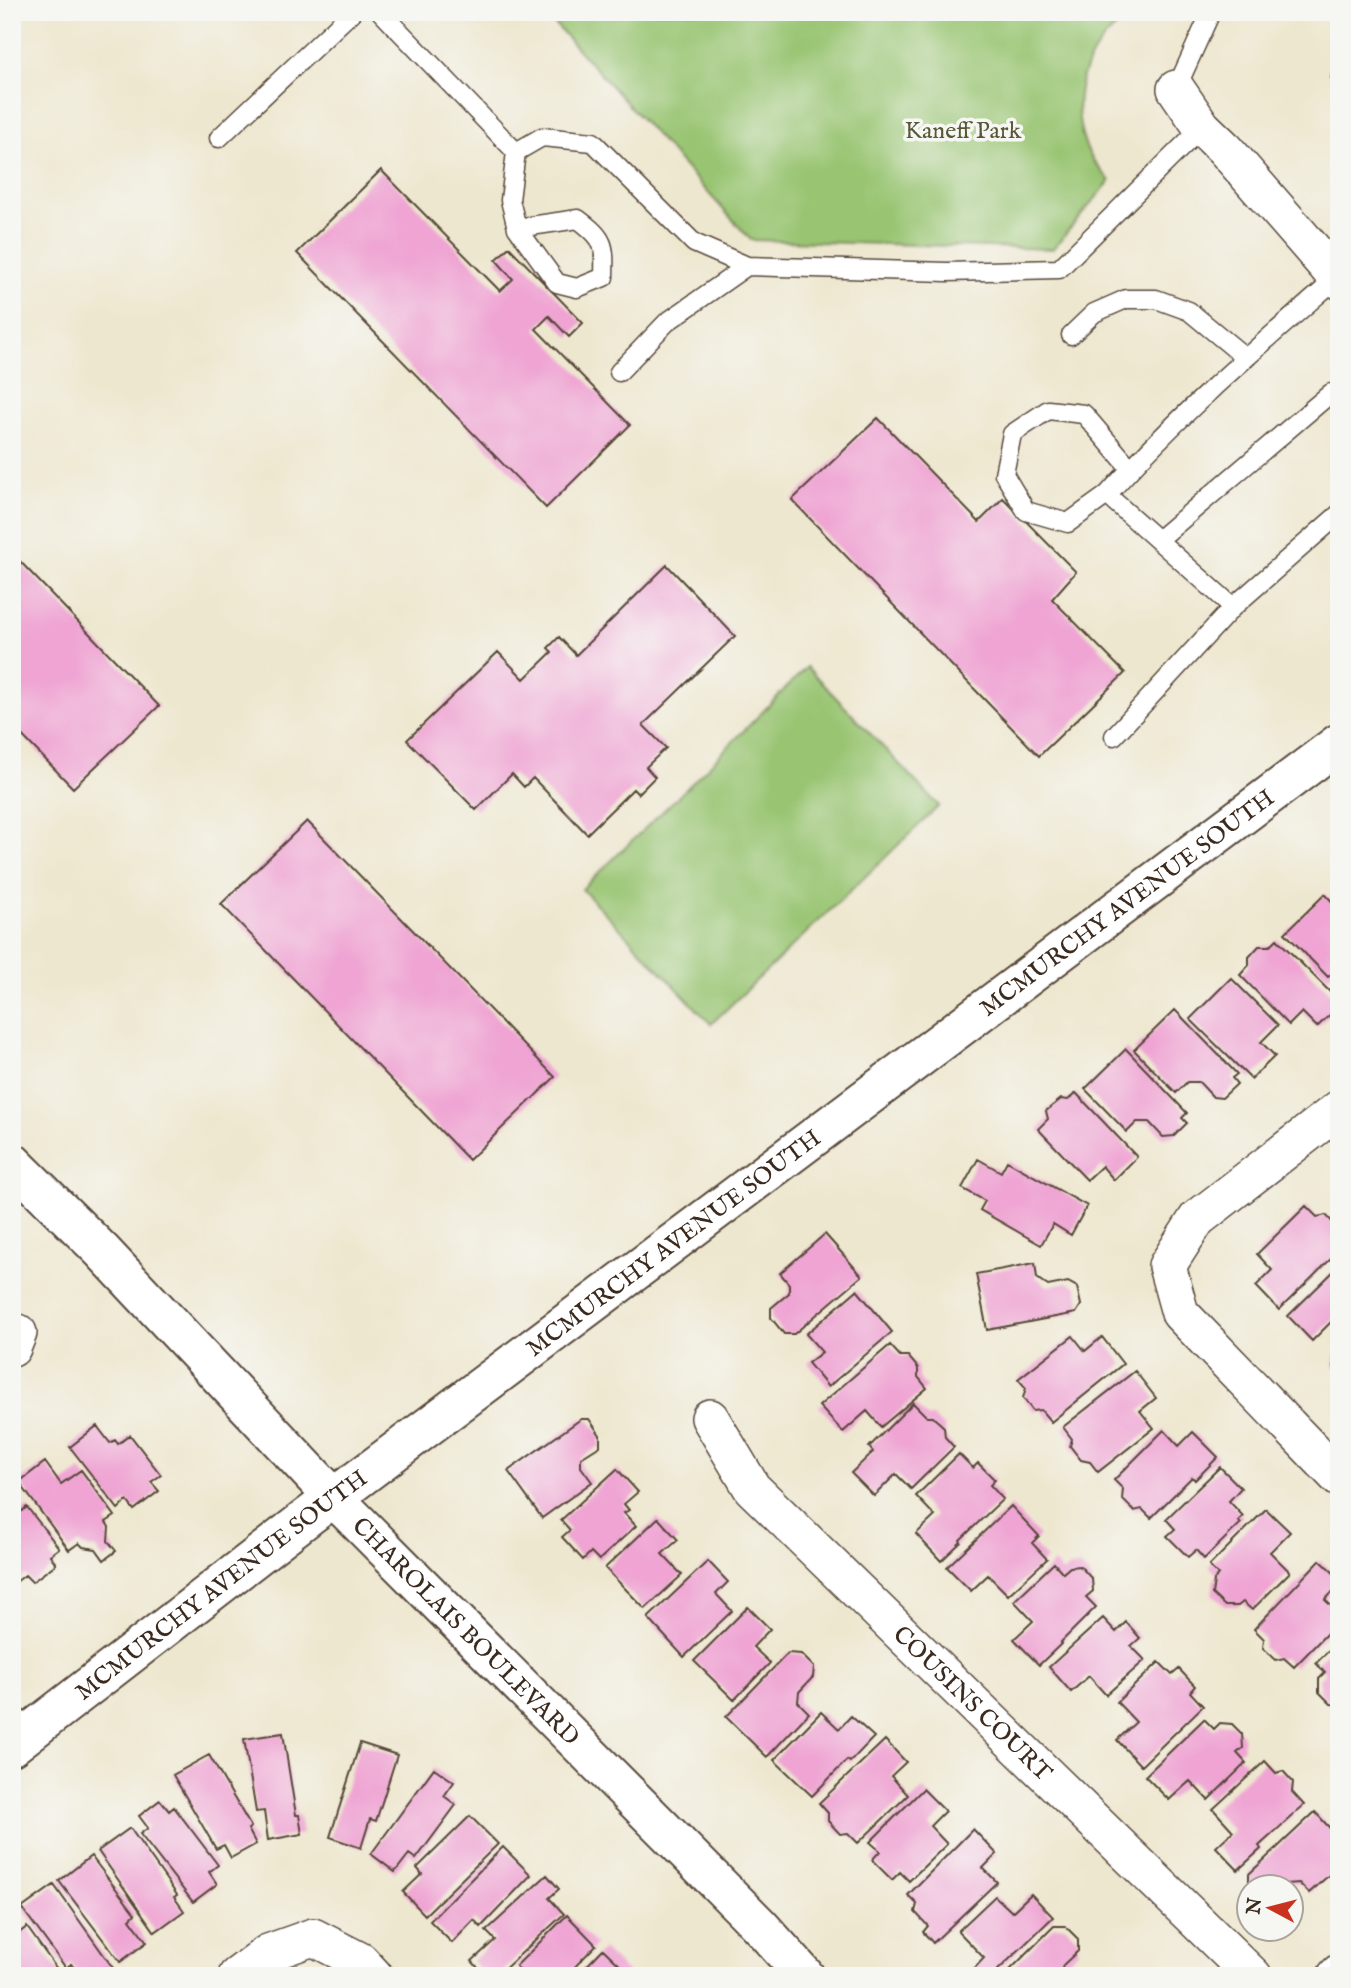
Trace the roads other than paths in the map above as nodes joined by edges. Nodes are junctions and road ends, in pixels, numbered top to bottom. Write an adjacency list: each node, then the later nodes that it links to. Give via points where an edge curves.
1 (352, 12): 6 (lane)
2 (381, 12): 7 (lane)
3 (1211, 12): 4 (lane)
4 (1177, 89): 5 (street)
5 (1202, 127): 9 (lane, via 1059,269 947,272); 10 (street)
6 (219, 138)
7 (516, 152): 8 (lane, via 510,200); 9 (lane, via 542,137 593,142 694,243)
8 (517, 228): 8 (lane, via 557,283 577,288 604,277 605,249 596,232 578,219)
9 (747, 266): 13 (lane, via 667,322)
10 (1338, 279): 12 (lane)
11 (1071, 335): 12 (lane, via 1094,313 1126,299 1156,299 1189,311)
12 (1246, 358): 15 (lane)
13 (619, 372)
14 (1339, 401): 18 (lane, via 1331,393)
15 (1130, 468): 16 (lane); 16 (lane, via 1084,414 1048,410 1012,434 1004,474 1026,511 1068,523)
16 (1107, 495): 18 (lane)
17 (1339, 514): 19 (lane)
18 (1158, 540): 19 (lane)
19 (1233, 607): 20 (lane)
20 (1114, 736)
21 (1339, 743): 26 (street, MCMURCHY AVENUE SOUTH)
22 (1339, 1109): 25 (street, via 1197,1219 1167,1266 1180,1313)
23 (12, 1162): 26 (street, CHAROLAIS BOULEVARD)
24 (710, 1418): 31 (street, COUSINS COURT, via 752,1488)
25 (1339, 1478)
26 (334, 1498): 27 (street, MCMURCHY AVENUE SOUTH); 30 (street, CHAROLAIS BOULEVARD)
27 (12, 1746)
28 (237, 1976): 29 (street, via 268,1953 313,1937 360,1961)
29 (374, 1976)
30 (805, 1976)
31 (1253, 1976)

